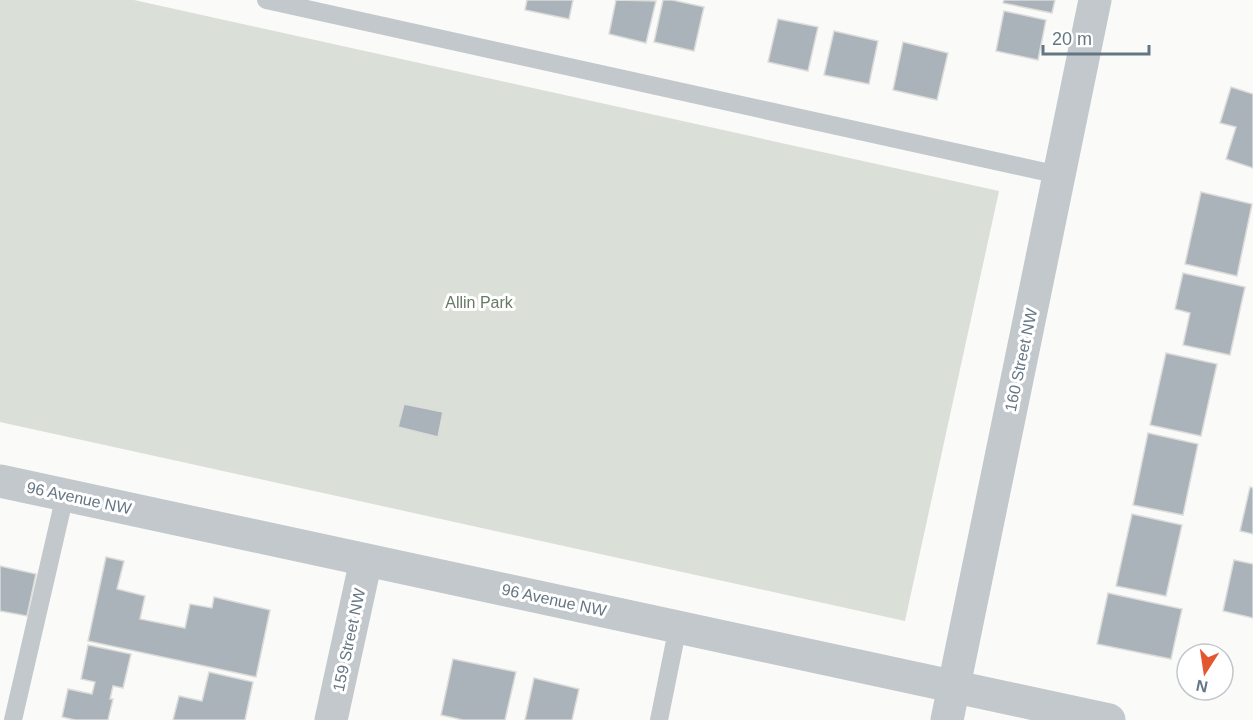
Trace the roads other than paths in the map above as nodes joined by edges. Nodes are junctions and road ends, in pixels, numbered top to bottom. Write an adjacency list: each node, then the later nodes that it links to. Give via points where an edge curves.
1 (266, 0): 3 (lane)
2 (1095, 0): 3 (street, 160 Street NW)
3 (1059, 175): 8 (street, 160 Street NW)
4 (0, 481): 5 (street, 96 Avenue NW)
5 (65, 495): 6 (street, 96 Avenue NW); 9 (lane)
6 (366, 560): 7 (street, 96 Avenue NW); 10 (street, 159 Street NW)
7 (678, 626): 8 (street, 96 Avenue NW); 11 (lane)
8 (954, 687): 12 (street, 160 Street NW); 13 (street, 96 Avenue NW)
9 (13, 720)
10 (331, 720)
11 (659, 720)
12 (947, 720)
13 (1109, 720)

